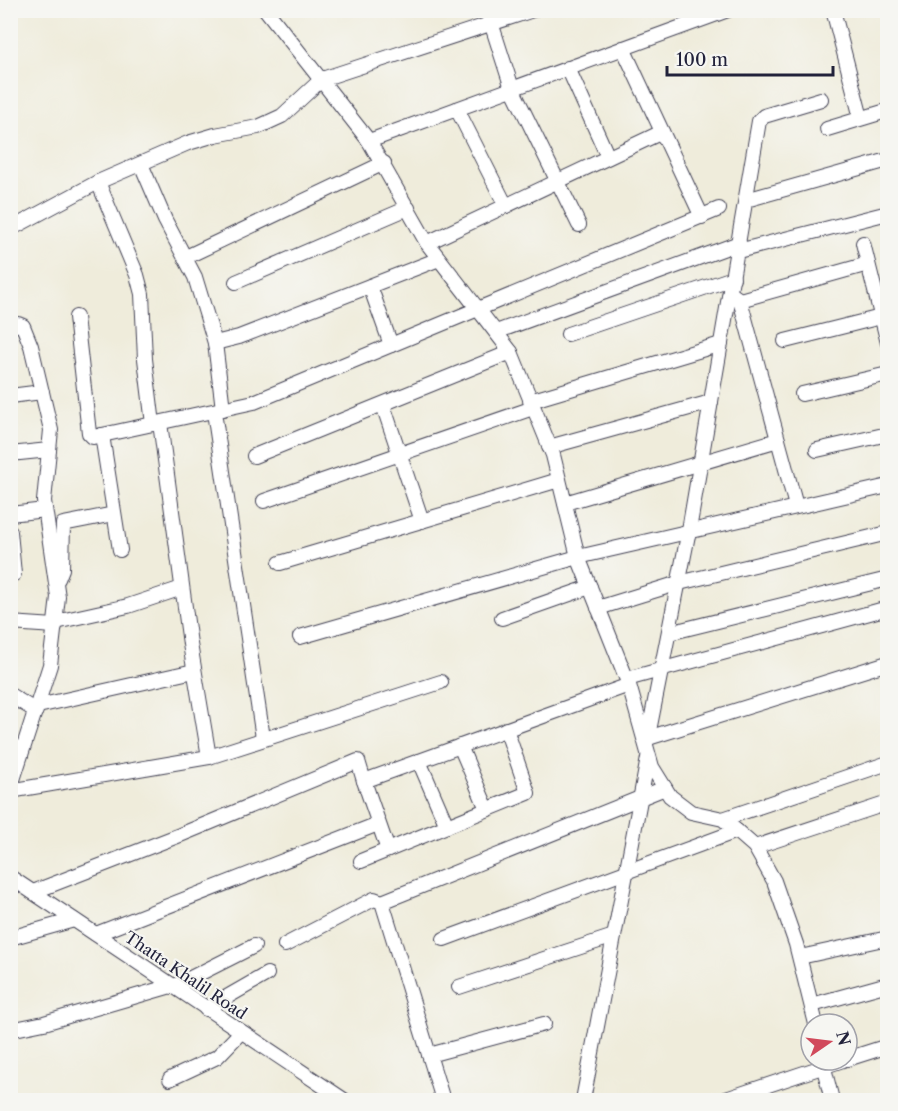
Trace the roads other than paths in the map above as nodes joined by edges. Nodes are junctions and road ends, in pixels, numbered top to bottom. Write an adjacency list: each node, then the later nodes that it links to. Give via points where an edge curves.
1 (266, 10): 8 (street)
2 (533, 10): 5 (street)
3 (728, 10): 6 (street)
4 (833, 10): 13 (street)
5 (488, 17): 8 (street); 9 (street)
6 (623, 48): 7 (street); 15 (street)
7 (568, 68): 9 (street); 17 (street)
8 (322, 79): 16 (street); 20 (street, via 282,116 258,127 206,137)
9 (512, 88): 11 (street); 22 (street)
10 (821, 99): 23 (street, via 764,116 759,121)
11 (457, 108): 16 (street); 24 (street)
12 (884, 112): 13 (street)
13 (861, 118): 14 (street)
14 (827, 129)
15 (662, 132): 17 (street); 28 (street)
16 (369, 141): 19 (street)
17 (608, 157): 22 (street)
18 (888, 160): 23 (street)
19 (384, 163): 25 (street); 34 (street)
20 (141, 164): 21 (street); 34 (street)
21 (98, 182): 29 (street, via 18,225); 61 (street, via 142,294)
22 (557, 182): 24 (street); 30 (street)
23 (746, 200): 33 (street)
24 (506, 206): 31 (street)
25 (408, 208): 31 (street); 38 (street)
26 (719, 209): 28 (street)
27 (888, 213): 33 (street)
28 (702, 217): 41 (street)
29 (10, 219)
30 (579, 225)
31 (427, 243): 35 (street)
32 (863, 243): 36 (street)
33 (738, 247): 37 (street); 45 (street)
34 (186, 257): 48 (street)
35 (439, 259): 39 (street); 41 (street)
36 (868, 264): 40 (street); 43 (street)
37 (733, 278): 40 (street); 46 (street)
38 (236, 282)
39 (370, 286): 48 (street); 51 (street)
40 (735, 297): 50 (street); 64 (street)
41 (479, 309): 45 (street); 51 (street)
42 (76, 317): 63 (street, via 89,433 93,437)
43 (881, 317): 47 (street); 49 (street)
44 (10, 327): 54 (street, via 23,326)
45 (496, 332): 52 (street)
46 (568, 334)
47 (785, 341)
48 (215, 343): 60 (street)
49 (888, 343)
50 (721, 344): 57 (street); 58 (street)
51 (391, 345): 60 (street, via 254,402)
52 (511, 352): 58 (street); 59 (street)
53 (888, 374): 55 (street)
54 (42, 392): 56 (street); 66 (street, via 51,430)
55 (802, 394)
56 (10, 396)
57 (711, 402): 65 (street); 71 (street)
58 (531, 404): 65 (street); 69 (street)
59 (383, 405): 69 (street); 70 (street)
60 (218, 411): 61 (street); 108 (street)
61 (157, 424): 63 (street); 92 (street)
62 (888, 434): 67 (street)
63 (102, 435): 79 (street)
64 (778, 440): 71 (street); 76 (street)
65 (549, 447): 72 (street)
66 (49, 450): 68 (street); 77 (street)
67 (817, 450)
68 (10, 454)
69 (399, 454): 74 (street); 80 (street)
70 (254, 456)
71 (700, 462): 75 (street); 81 (street)
72 (559, 480): 75 (street); 80 (street)
73 (888, 486): 76 (street)
74 (264, 501)
75 (565, 503): 85 (street)
76 (796, 506): 81 (street)
77 (45, 510): 78 (street); 90 (street)
78 (10, 514)
79 (114, 514): 84 (street); 90 (street, via 63,524 62,569)
80 (422, 521): 86 (street)
81 (689, 530): 85 (street); 89 (street)
82 (10, 532): 87 (street)
83 (888, 533): 89 (street)
84 (120, 550)
85 (578, 557): 91 (street); 99 (street)
86 (280, 563)
87 (14, 574)
88 (888, 579): 98 (street)
89 (679, 583): 93 (street); 98 (street)
90 (56, 584): 97 (street)
91 (590, 587): 93 (street); 95 (street)
92 (182, 588): 97 (street); 102 (street)
93 (598, 608): 104 (street)
94 (888, 608): 101 (street)
95 (502, 618)
96 (10, 624): 97 (street)
97 (56, 624): 106 (street, via 50,665)
98 (669, 633): 101 (street)
99 (300, 637)
100 (888, 663): 109 (street)
101 (662, 669): 104 (street); 109 (street)
102 (194, 671): 106 (street); 111 (street)
103 (441, 682): 108 (street)
104 (628, 682): 107 (street); 109 (street)
105 (10, 695): 106 (street)
106 (37, 708): 116 (street)
107 (506, 729): 110 (street); 119 (street, via 529,790)
108 (263, 738): 111 (street)
109 (648, 745): 115 (street, via 652,767); 117 (street)
110 (460, 746): 112 (street); 119 (street)
111 (209, 758): 116 (street)
112 (419, 761): 114 (street); 122 (street)
113 (888, 763): 120 (street)
114 (364, 781): 121 (street); 129 (street, via 357,761)
115 (665, 788): 117 (street); 120 (street, via 691,812)
116 (10, 790)
117 (640, 798): 127 (street); 130 (street)
118 (888, 803): 124 (street)
119 (488, 809): 122 (street)
120 (723, 819): 123 (street)
121 (378, 824): 125 (street); 132 (street)
122 (447, 826): 125 (street)
123 (737, 831): 124 (street); 127 (street)
124 (755, 848): 139 (street, via 774,880)
125 (388, 850): 126 (street)
126 (361, 861)
127 (626, 873): 133 (street); 136 (street)
128 (10, 877): 129 (street, Thatta Khalil Road)
129 (33, 892): 131 (street, Thatta Khalil Road)
130 (382, 902): 137 (street, via 374,898); 151 (street)
131 (74, 920): 132 (street, Thatta Khalil Road); 134 (street)
132 (96, 934): 142 (street, Thatta Khalil Road)
133 (614, 936): 143 (street); 158 (street)
134 (10, 938)
135 (888, 938): 139 (street)
136 (444, 939)
137 (285, 945)
138 (254, 946): 142 (street)
139 (800, 957): 144 (street)
140 (267, 974): 145 (street)
141 (888, 984): 144 (street)
142 (172, 986): 145 (street, Thatta Khalil Road); 148 (street)
143 (459, 987)
144 (812, 1005): 146 (street)
145 (206, 1009): 149 (street, Thatta Khalil Road)
146 (813, 1012)
147 (544, 1024): 151 (street)
148 (10, 1030)
149 (241, 1032): 155 (street, via 217,1057); 156 (street, Thatta Khalil Road)
150 (888, 1046): 152 (street)
151 (429, 1055): 157 (street)
152 (859, 1055)
153 (799, 1072): 159 (street)
154 (825, 1072): 160 (street)
155 (170, 1079)
156 (344, 1101)
157 (443, 1101)
158 (583, 1101)
159 (723, 1101)
160 (832, 1101)

